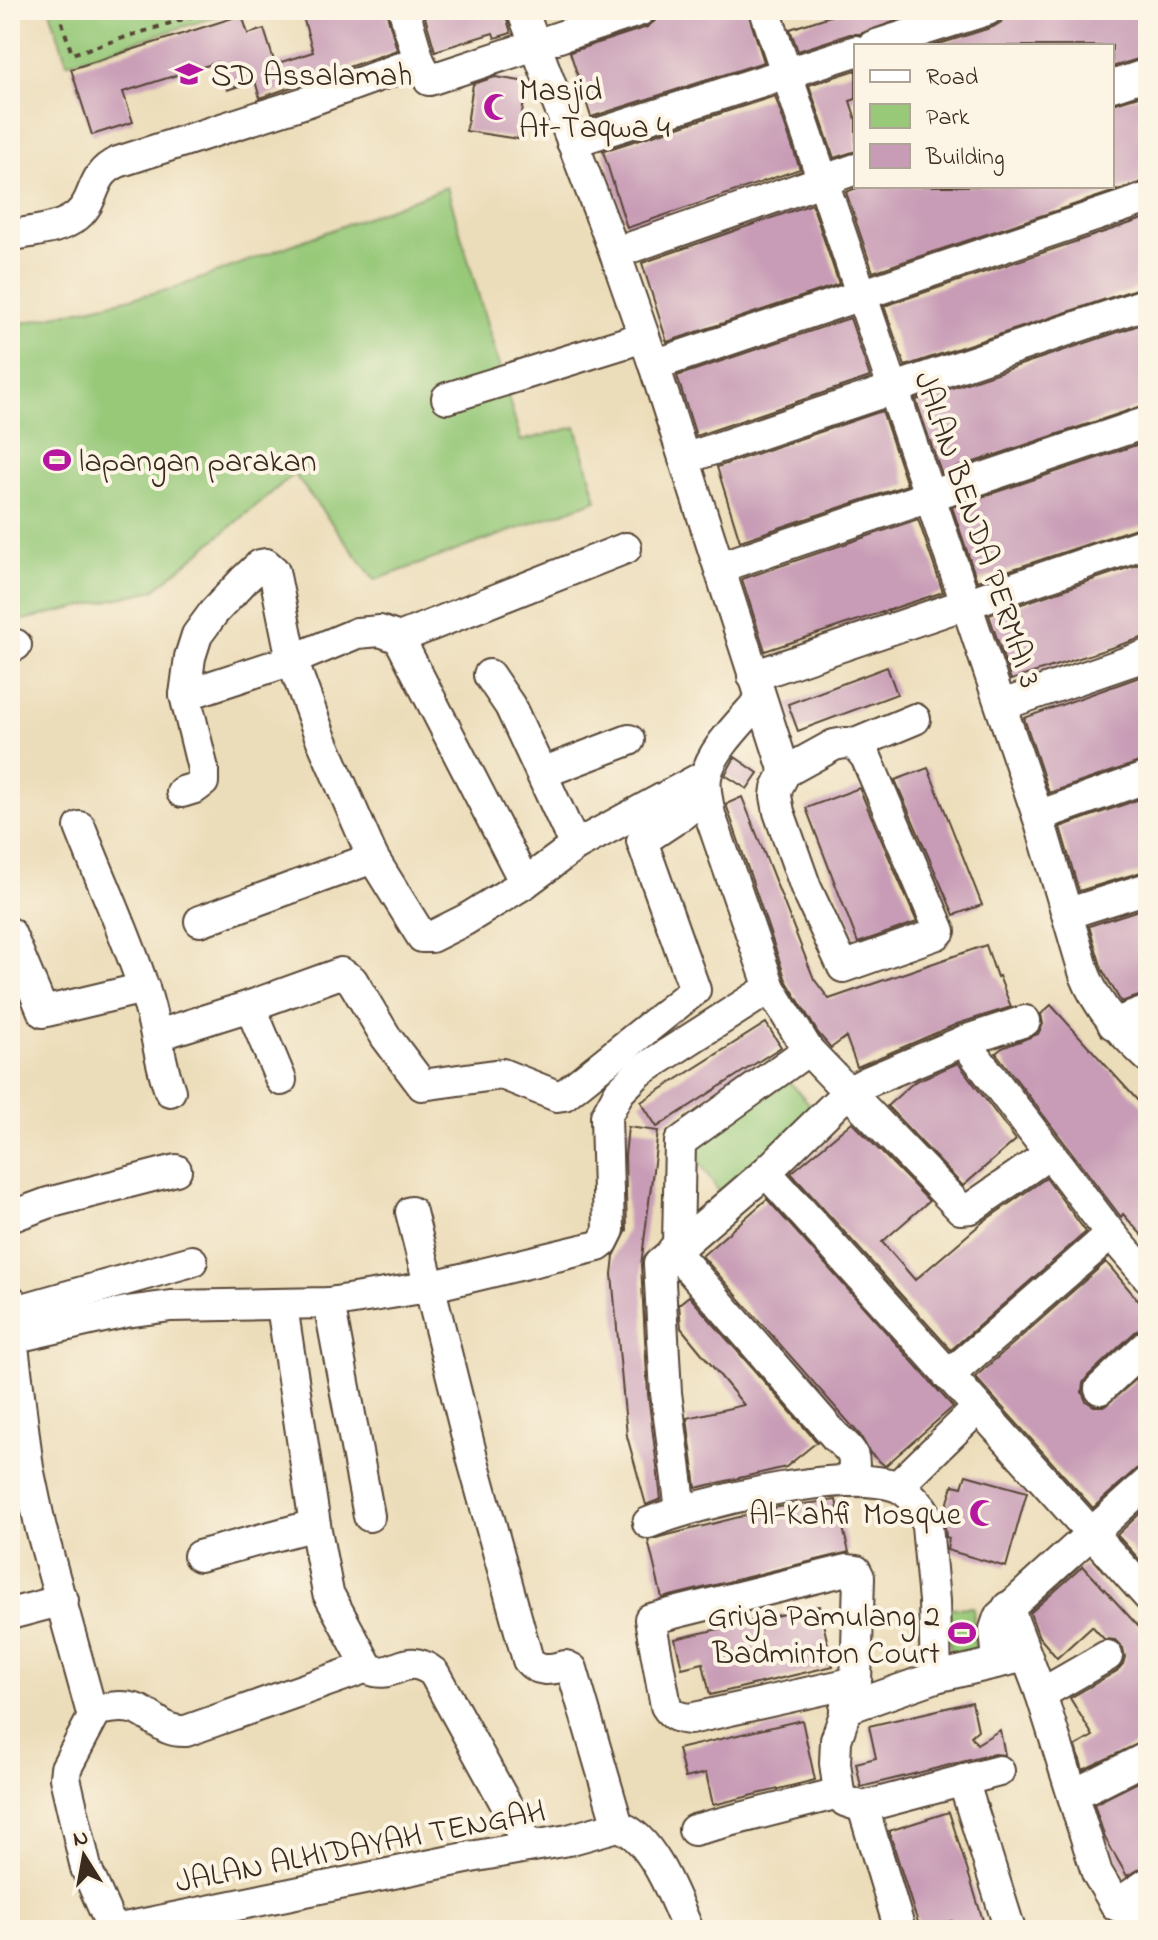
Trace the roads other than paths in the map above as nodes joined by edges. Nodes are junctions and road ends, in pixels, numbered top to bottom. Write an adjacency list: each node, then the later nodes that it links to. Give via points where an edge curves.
1 (404, 10): 9 (street)
2 (522, 10): 7 (street)
3 (641, 10): 7 (street)
4 (765, 10): 10 (street, JALAN BENDA PERMAI 3)
5 (987, 10): 6 (street)
6 (879, 44)
7 (535, 45): 9 (street, via 432,80); 13 (street)
8 (854, 52): 10 (street)
9 (419, 61): 17 (street, via 118,162 99,175 75,218)
10 (786, 73): 13 (street); 15 (street, JALAN BENDA PERMAI 3)
11 (1148, 74): 12 (street)
12 (1114, 85)
13 (572, 142): 18 (street)
14 (854, 170): 15 (street)
15 (821, 180): 18 (street); 19 (street, JALAN BENDA PERMAI 3)
16 (1148, 198): 19 (street)
17 (10, 236)
18 (615, 253): 21 (street)
19 (860, 295): 21 (street); 22 (street, JALAN BENDA PERMAI 3)
20 (1148, 303): 22 (street)
21 (649, 351): 23 (street); 25 (street)
22 (892, 389): 25 (street); 26 (street, JALAN BENDA PERMAI 3)
23 (447, 398)
24 (1148, 422): 26 (street)
25 (684, 459): 29 (street)
26 (931, 497): 29 (street); 30 (street, JALAN BENDA PERMAI 3)
27 (1148, 542): 30 (street)
28 (626, 548): 31 (street)
29 (720, 567): 35 (street)
30 (968, 603): 35 (street); 37 (street, JALAN BENDA PERMAI 3)
31 (399, 638): 33 (street, via 363,631); 50 (street)
32 (1148, 655): 37 (street)
33 (292, 660): 36 (street); 36 (street, via 274,571 260,565 197,635); 49 (street)
34 (489, 675): 42 (street)
35 (756, 688): 41 (street); 44 (street)
36 (185, 695): 45 (street, via 204,776 200,786)
37 (1002, 705): 46 (street, JALAN BENDA PERMAI 3)
38 (915, 719): 40 (street)
39 (629, 740): 42 (street)
40 (855, 744): 41 (street, via 834,745); 41 (street, via 866,757 940,929 937,934 841,966 779,812 777,788)
41 (785, 772)
42 (542, 773): 48 (street)
43 (1148, 777): 46 (street)
44 (706, 785): 48 (street); 56 (street, via 710,815); 57 (street, via 680,816 642,841 695,990 564,1095 502,1074 422,1085 352,980 341,973)
45 (182, 792)
46 (1038, 816): 52 (street, JALAN BENDA PERMAI 3)
47 (80, 827): 55 (street)
48 (575, 846): 50 (street)
49 (373, 858): 50 (street, via 426,938); 53 (street)
50 (525, 883)
51 (1148, 888): 52 (street)
52 (1069, 913): 60 (street, JALAN BENDA PERMAI 3, via 1085,975)
53 (200, 921)
54 (10, 933): 55 (street, via 43,1012)
55 (144, 988): 61 (street)
56 (770, 988): 63 (street); 77 (street, via 639,1072 612,1102 606,1116 609,1230 603,1242)
57 (250, 1006): 61 (street); 65 (street)
58 (1148, 1011): 60 (street)
59 (1025, 1021): 62 (street)
60 (1113, 1024): 64 (street, JALAN BENDA PERMAI 3)
61 (158, 1035): 66 (street)
62 (964, 1041): 67 (street); 68 (street)
63 (808, 1050): 67 (street); 74 (street, via 680,1142)
64 (1148, 1057)
65 (281, 1080)
66 (170, 1091)
67 (848, 1092): 68 (street, via 961,1209 971,1208); 70 (street)
68 (1049, 1154): 73 (street)
69 (176, 1170): 72 (street)
70 (766, 1172): 74 (street); 83 (street)
71 (411, 1212): 77 (street)
72 (10, 1217)
73 (1111, 1234): 76 (street); 83 (street)
74 (675, 1248): 87 (street, via 852,1451); 90 (street, via 658,1270)
75 (192, 1261): 80 (street)
76 (1148, 1277)
77 (428, 1287): 78 (street); 113 (street, via 528,1660 544,1670 572,1669)
78 (329, 1303): 79 (street); 91 (street)
79 (282, 1306): 80 (street, via 171,1306); 93 (street)
80 (11, 1316): 82 (street)
81 (1148, 1344): 84 (street)
82 (13, 1369): 86 (street)
83 (948, 1376): 85 (street)
84 (1100, 1389)
85 (978, 1408): 89 (street); 94 (street)
86 (19, 1470): 97 (street)
87 (852, 1481): 89 (street); 90 (street, via 807,1484)
88 (1148, 1482): 94 (street)
89 (898, 1486): 104 (street, via 926,1515)
90 (681, 1510): 92 (street)
91 (369, 1516)
92 (648, 1523)
93 (315, 1525): 95 (street); 103 (street, via 328,1593)
94 (1093, 1533): 96 (street); 98 (street)
95 (199, 1556)
96 (1148, 1596)
97 (63, 1600): 99 (street); 107 (street)
98 (1008, 1607): 100 (street); 102 (street, via 996,1623)
99 (10, 1614)
100 (1028, 1656): 102 (street); 105 (street)
101 (1107, 1656): 105 (street)
102 (998, 1662): 104 (street)
103 (367, 1667): 107 (street, via 186,1731 167,1730 133,1708); 115 (street, via 382,1673 423,1664 434,1673)
104 (936, 1677): 106 (street)
105 (1041, 1694): 111 (street)
106 (851, 1695): 106 (street, via 859,1575 854,1570 650,1619 666,1706 681,1718); 112 (street, via 836,1740 836,1780)
107 (92, 1711): 119 (street, via 92,1723 65,1778 86,1868)
108 (1148, 1757): 111 (street)
109 (999, 1771): 110 (street)
110 (963, 1780): 112 (street); 122 (street)
111 (1073, 1795): 117 (street, via 1097,1873)
112 (851, 1800): 114 (street); 121 (street)
113 (618, 1826): 115 (street, JALAN ALHIDAYAH TENGAH); 120 (street, via 636,1836 668,1880)
114 (694, 1830)
115 (529, 1846): 119 (street, JALAN ALHIDAYAH TENGAH)
116 (1148, 1883): 117 (street)
117 (1116, 1905): 118 (street)
118 (1148, 1920)
119 (114, 1930)
120 (688, 1930)
121 (900, 1930)
122 (1010, 1930)

